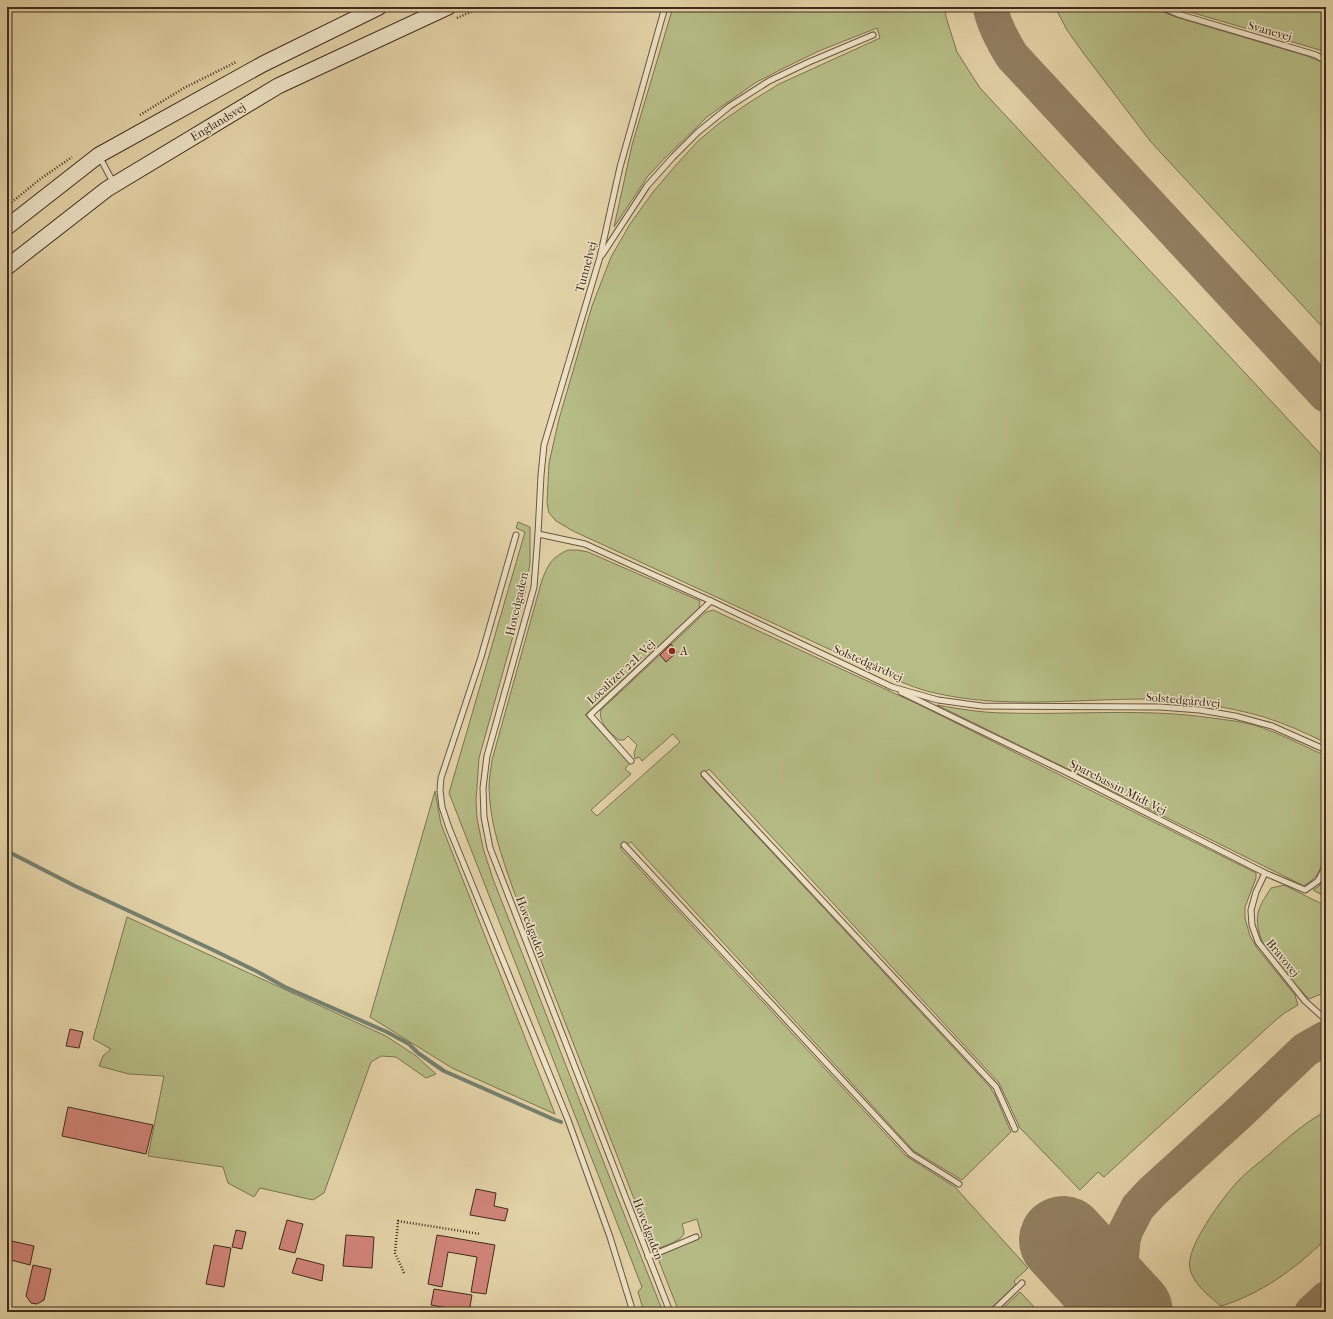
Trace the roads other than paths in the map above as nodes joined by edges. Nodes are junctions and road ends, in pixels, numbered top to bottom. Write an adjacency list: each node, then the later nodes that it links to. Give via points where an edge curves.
1 (379, 7): 7 (main road, via 264,64)
2 (665, 7): 10 (lane, Tunnelvej, via 620,167)
3 (1161, 7): 6 (lane, Svanevej)
4 (450, 13): 8 (main road, Englandsvej, via 278,86)
5 (873, 35): 10 (lane, via 769,82 725,110 698,132 647,186)
6 (1326, 60)
7 (99, 155): 8 (lane); 9 (main road)
8 (114, 185): 11 (main road, Englandsvej)
9 (7, 227)
10 (600, 257): 12 (lane, Tunnelvej, via 544,445)
11 (7, 268)
12 (538, 534): 14 (lane, Solstedgårdvej, via 585,544); 26 (lane, Hovedgaden, via 534,587 487,756 482,788 484,816 490,848)
13 (516, 535): 28 (lane, via 481,657 441,778 442,806 448,828 488,928 568,1120 610,1237)
14 (711, 601): 15 (lane, Solstedgårdvej); 17 (lane, Localizer 22L Vej, via 590,715)
15 (892, 687): 16 (lane, Solstedgårdvej, via 938,700 982,706 1160,707 1220,712 1272,726); 21 (lane, Sparebassin Midt Vej, via 1077,777)
16 (1326, 750)
17 (631, 761)
18 (704, 774): 23 (lane, via 996,1087)
19 (624, 846): 24 (lane, via 911,1154)
20 (1326, 866): 21 (lane, Sparebassin Midt Vej, via 1318,881 1305,890)
21 (1265, 873): 22 (lane, Bravovej, via 1251,910 1252,925 1258,942 1305,1001)
22 (1326, 1020)
23 (1015, 1129)
24 (959, 1184)
25 (696, 1237): 26 (lane)
26 (648, 1257): 29 (lane, Hovedgaden)
27 (1022, 1283): 30 (lane)
28 (633, 1312)
29 (670, 1312)
30 (992, 1312)

